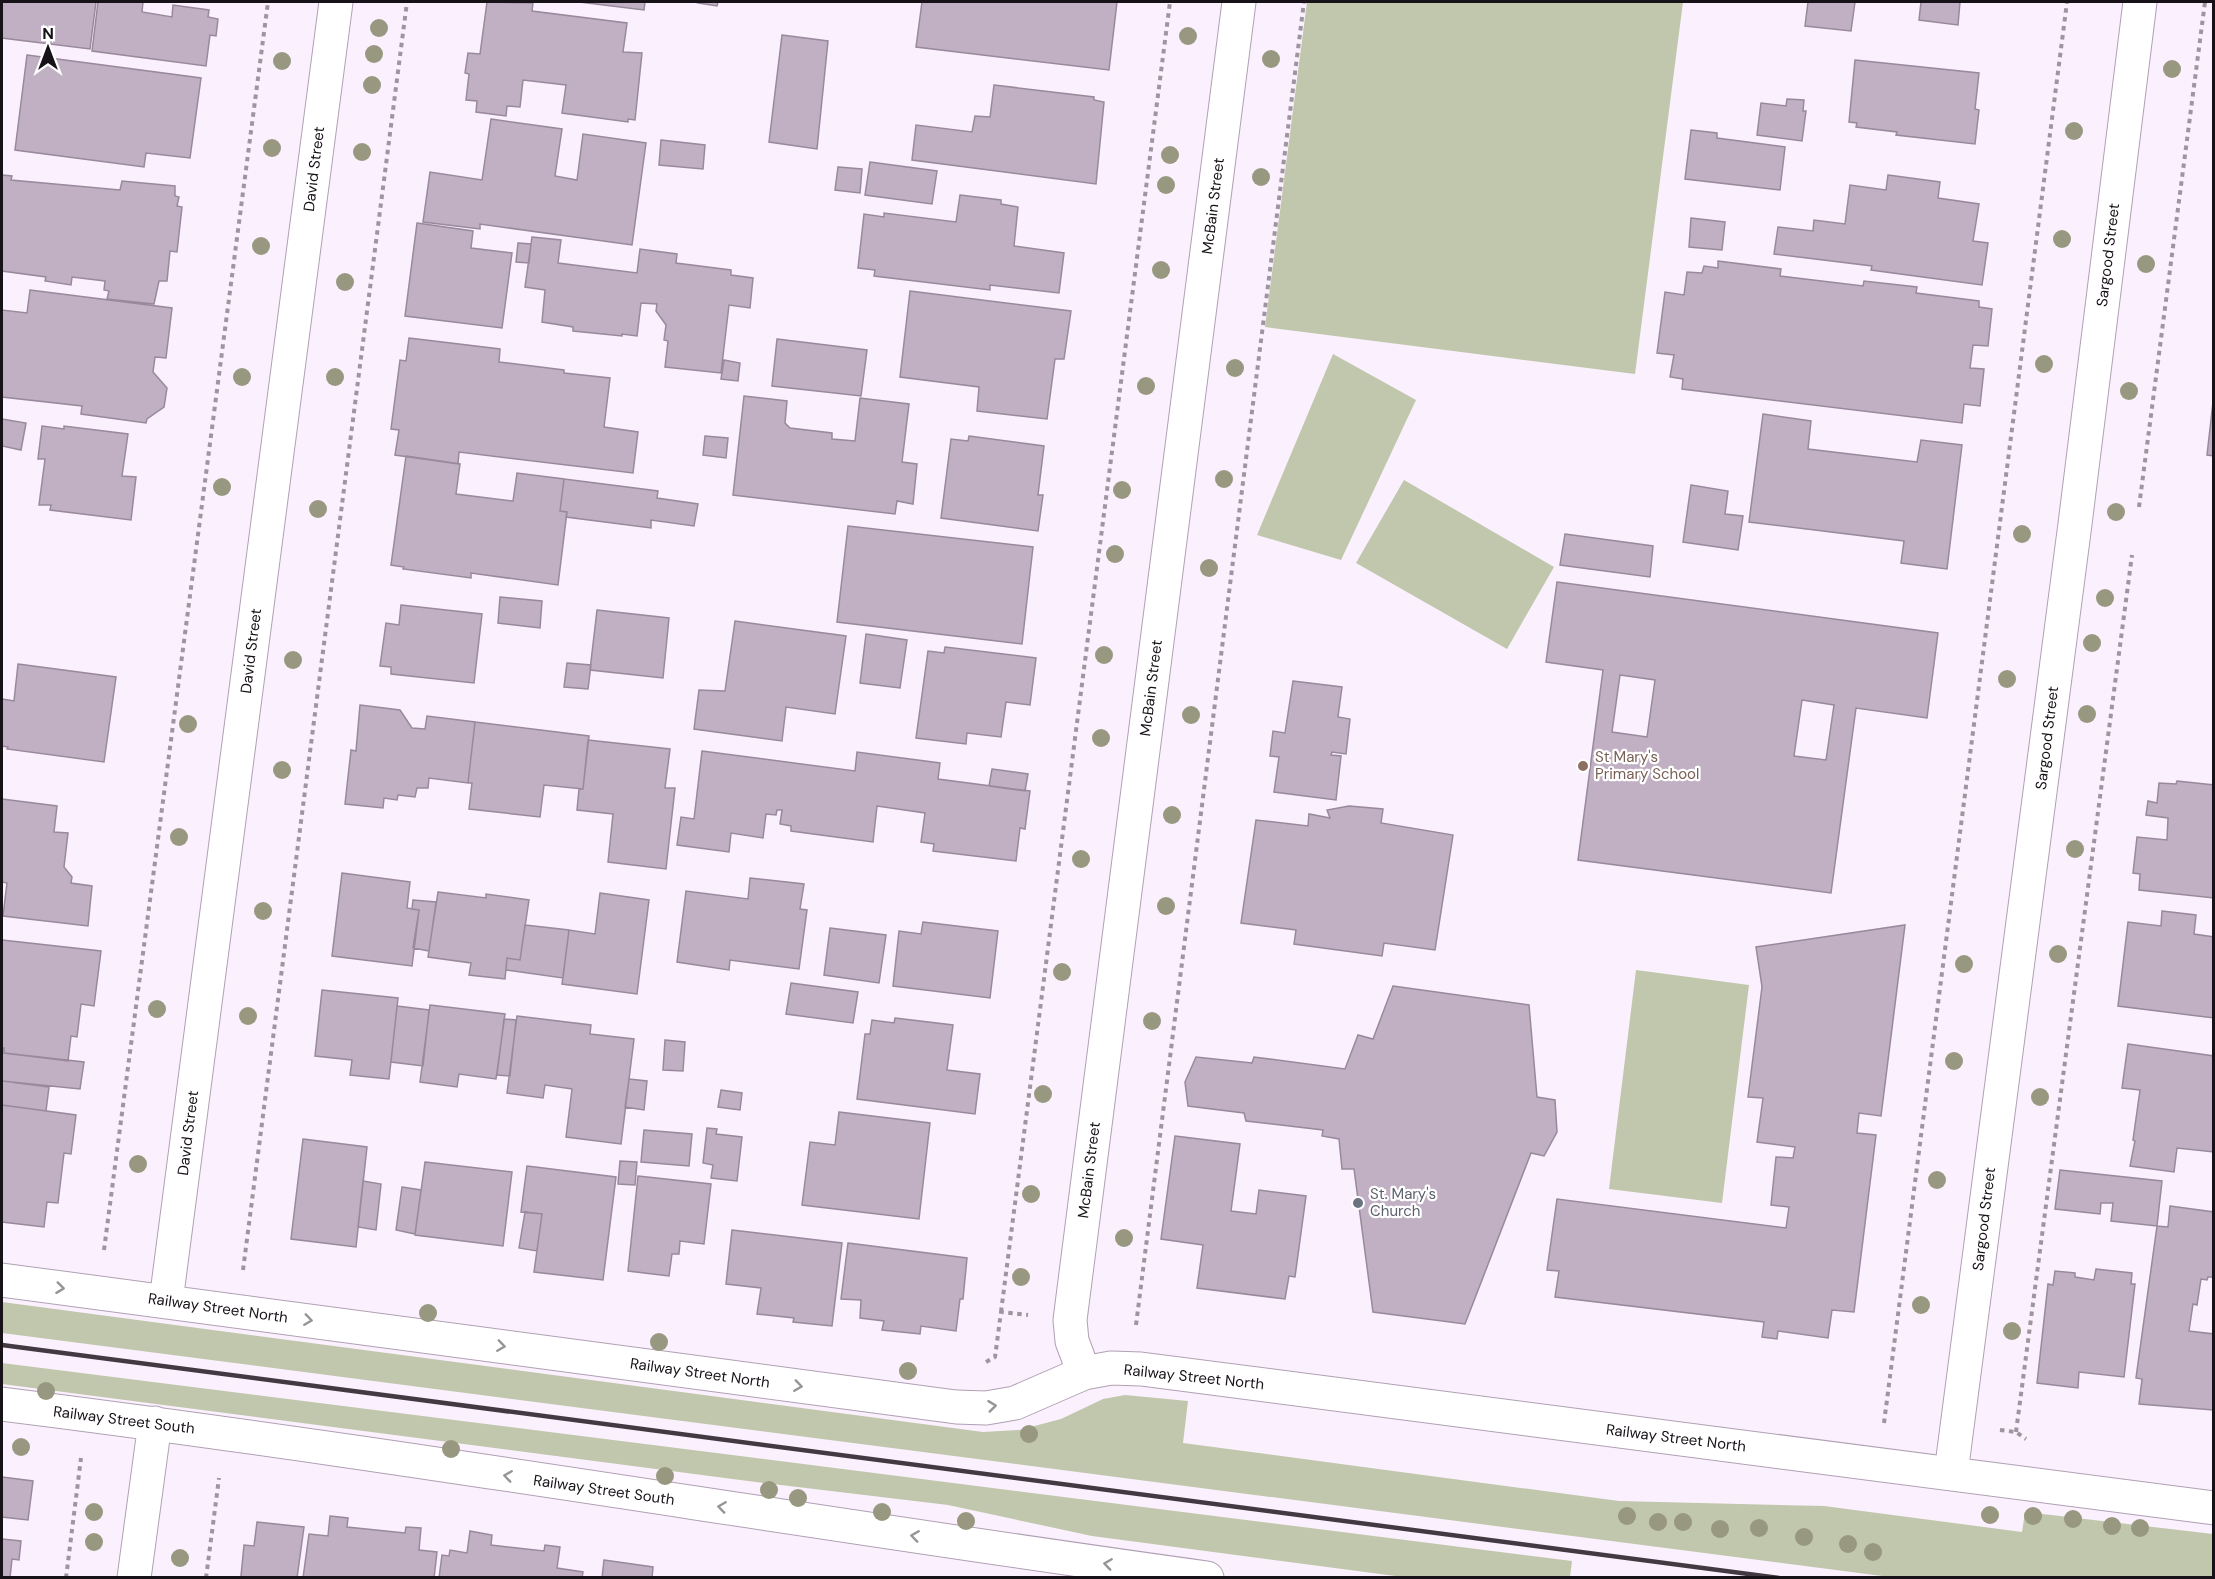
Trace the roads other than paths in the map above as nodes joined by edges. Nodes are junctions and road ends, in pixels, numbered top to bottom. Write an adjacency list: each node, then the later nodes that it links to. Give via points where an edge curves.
1 (336, 2): 5 (street, David Street)
2 (1239, 2): 6 (street, McBain Street, via 1070,1320 1071,1341)
3 (2140, 2): 9 (street, Sargood Street)
4 (2, 1280): 5 (street, Railway Street North, one-way to 5)
5 (166, 1301): 6 (street, Railway Street North, one-way to 6, via 956,1407 986,1408 1015,1403)
6 (1084, 1373): 9 (street, Railway Street North, via 1110,1368 1141,1369)
7 (2, 1404): 8 (street, Railway Street South)
8 (155, 1423): 11 (street, Railway Street South, one-way to 8); 12 (street)
9 (1951, 1473): 10 (street, Railway Street North)
10 (2214, 1508)
11 (1037, 1566): 13 (street, Railway Street South, one-way to 11)
12 (134, 1578)
13 (1207, 1578)

